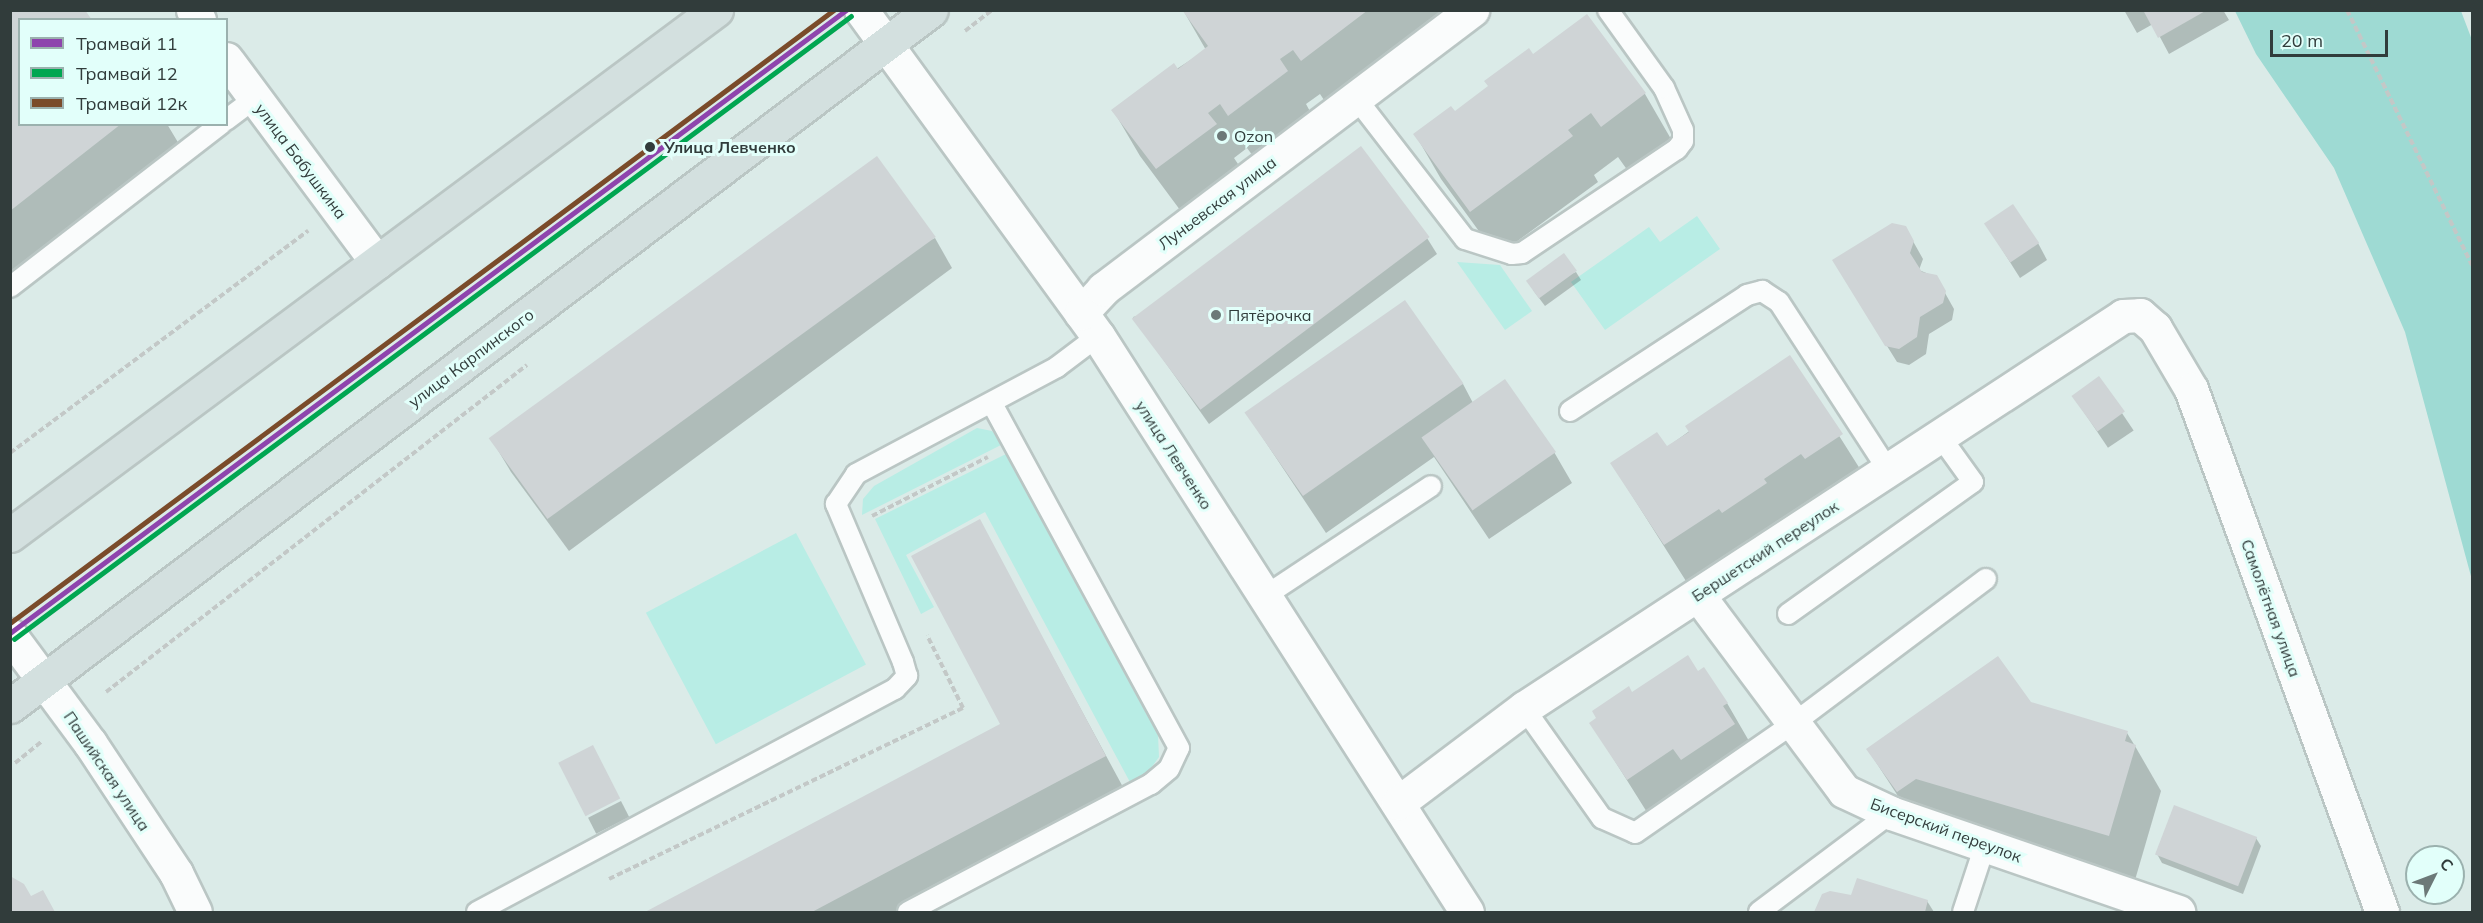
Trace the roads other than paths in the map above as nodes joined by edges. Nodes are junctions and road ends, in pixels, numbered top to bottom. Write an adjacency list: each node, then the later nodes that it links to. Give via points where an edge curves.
1 (716, 10): 12 (main road)
2 (861, 10): 6 (street, улица Левченко)
3 (932, 10): 6 (main road, улица Карпинского)
4 (1472, 10): 8 (street, Луньевская улица)
5 (1608, 10): 8 (lane, via 1664,88 1683,130 1683,141 1677,149 1522,253 1512,255 1465,239)
6 (887, 44): 15 (street, улица Левченко); 27 (main road, улица Карпинского)
7 (228, 62): 9 (street, улица Бабушкина)
8 (1356, 98): 15 (street, Луньевская улица, via 1103,289)
9 (254, 99): 10 (lane); 12 (street, улица Бабушкина)
10 (228, 118)
11 (217, 126): 13 (lane)
12 (377, 262): 21 (main road)
13 (10, 287)
14 (2140, 315): 18 (street, Бершетский переулок, via 2123,316); 41 (street, Самолётная улица, via 2155,328 2191,389)
15 (1090, 324): 16 (lane, via 1057,367); 24 (street, улица Левченко)
16 (992, 404): 35 (lane, via 856,474 836,504 903,662 907,676 895,689); 36 (lane, via 1179,748 1169,770 1151,784)
17 (1570, 411): 19 (lane, via 1747,295 1762,291 1779,302)
18 (1940, 436): 19 (street, Бершетский переулок); 25 (lane, via 1973,482)
19 (1888, 470): 23 (street, Бершетский переулок)
20 (1431, 486): 24 (lane)
21 (10, 535)
22 (1986, 579): 30 (lane)
23 (1698, 595): 29 (street, Бершетский переулок); 30 (street, Бисерский переулок)
24 (1266, 596): 31 (street, улица Левченко)
25 (1788, 614)
26 (10, 635): 27 (street, Пашийская улица)
27 (44, 681): 28 (main road, улица Карпинского); 34 (street, Пашийская улица, via 149,833)
28 (10, 706)
29 (1524, 708): 30 (lane, via 1602,818 1635,833); 31 (street, Бершетский переулок)
30 (1794, 723): 32 (street, Бисерский переулок, via 1844,791)
31 (1398, 803): 37 (street, улица Левченко)
32 (1891, 813): 33 (street, Бисерский переулок); 38 (lane)
33 (1985, 845): 39 (lane); 40 (street, Бисерский переулок)
34 (195, 912)
35 (477, 912)
36 (908, 912)
37 (1467, 912)
38 (1759, 912)
39 (1963, 912)
40 (2178, 912)
41 (2382, 912)

